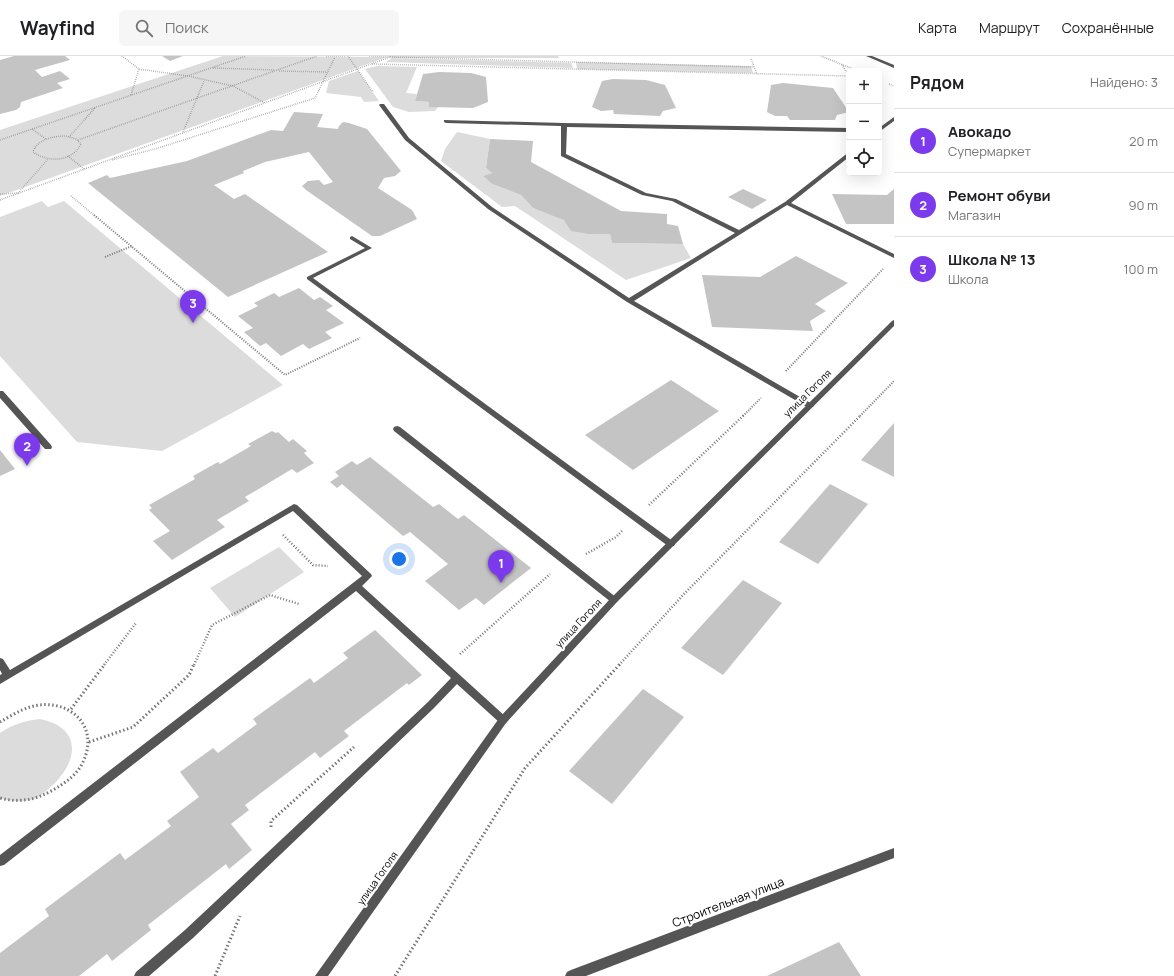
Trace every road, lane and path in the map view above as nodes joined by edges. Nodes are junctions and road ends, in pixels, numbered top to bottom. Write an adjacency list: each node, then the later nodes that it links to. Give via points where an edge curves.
1 (122, 56): 18 (path)
2 (246, 56): 16 (path)
3 (318, 56): 20 (path)
4 (326, 56): 9 (path)
5 (347, 56): 9 (path); 19 (path)
6 (369, 56): 10 (path)
7 (821, 56): 13 (path)
8 (868, 56): 15 (street)
9 (335, 57): 21 (path)
10 (390, 57): 12 (path); 14 (path)
11 (751, 59): 14 (path)
12 (372, 64): 19 (path); 23 (path)
13 (842, 65): 17 (path); 22 (path)
14 (754, 67): 23 (path)
15 (894, 67)
16 (211, 68): 20 (path); 24 (path)
17 (850, 68)
18 (139, 69): 24 (path); 29 (path)
19 (357, 69): 27 (path); 32 (path)
20 (277, 70): 21 (path); 28 (path)
21 (327, 72): 27 (path)
22 (846, 72)
23 (757, 74): 25 (path)
24 (188, 76): 26 (path); 29 (path)
25 (846, 77)
26 (204, 81): 28 (path); 30 (path)
27 (323, 81): 31 (path); 48 (path, via 315,98)
28 (233, 86): 30 (path); 31 (path)
29 (131, 95): 33 (path)
30 (197, 99): 40 (path); 44 (path)
31 (265, 103): 40 (path)
32 (382, 105): 61 (street, via 407,139 490,208)
33 (95, 107): 37 (path); 41 (path)
34 (894, 119): 38 (street)
35 (446, 121): 36 (street)
36 (564, 125): 39 (street); 55 (street, via 563,155 644,194 674,200)
37 (32, 128): 42 (path); 43 (path)
38 (882, 128)
39 (846, 130)
40 (183, 132): 48 (path)
41 (69, 137): 42 (path); 44 (path)
42 (46, 139): 47 (path, via 34,148 33,152)
43 (0, 140)
44 (78, 140): 45 (path, via 80,148)
45 (68, 156): 47 (path); 49 (path)
46 (846, 156): 54 (street)
47 (48, 159): 50 (path)
48 (99, 164): 49 (path)
49 (84, 169): 50 (path)
50 (18, 193): 51 (path); 53 (path)
51 (0, 194)
52 (71, 196): 57 (path)
53 (0, 200)
54 (787, 202): 55 (street); 58 (street)
55 (738, 232): 61 (street)
56 (352, 238): 63 (street, via 368,248 309,278)
57 (132, 246): 59 (path); 63 (path, via 286,375)
58 (894, 256)
59 (105, 257)
60 (889, 264): 65 (path)
61 (629, 302): 65 (street)
62 (894, 322): 67 (street, улица Гоголя)
63 (378, 329): 70 (street)
64 (894, 381): 97 (path, via 684,594 525,768)
65 (774, 384): 67 (street); 70 (path)
66 (0, 393): 69 (street)
67 (810, 405): 72 (street, улица Гоголя)
68 (397, 430): 73 (street)
69 (48, 447)
70 (636, 518): 72 (street); 73 (path, via 616,537)
71 (276, 538): 74 (path, via 282,534 313,565)
72 (671, 544): 76 (street, улица Гоголя)
73 (568, 564): 76 (street); 80 (path, via 551,574)
74 (358, 567): 75 (street, via 368,576); 81 (street, via 294,507)
75 (356, 586): 77 (street); 80 (street)
76 (614, 600): 85 (street, улица Гоголя)
77 (322, 612): 87 (path, via 270,595 212,625 189,675 133,727); 91 (street)
78 (140, 618): 84 (path)
79 (0, 662): 81 (street)
80 (445, 667): 82 (street)
81 (8, 675): 83 (street)
82 (457, 678): 85 (street); 92 (street)
83 (0, 680)
84 (71, 709): 86 (path, via 50,704 32,706 14,712); 87 (path, via 87,727)
85 (503, 720): 96 (street, улица Гоголя)
86 (0, 722)
87 (89, 742): 89 (path, via 78,770 52,792 35,799 20,801)
88 (359, 743): 92 (path, via 271,821 269,848)
89 (0, 798)
90 (894, 853): 98 (street, Строительная улица)
91 (0, 861)
92 (261, 867): 94 (street)
93 (243, 910): 95 (path)
94 (140, 976)
95 (215, 976)
96 (321, 976)
97 (395, 976)
98 (571, 976)

